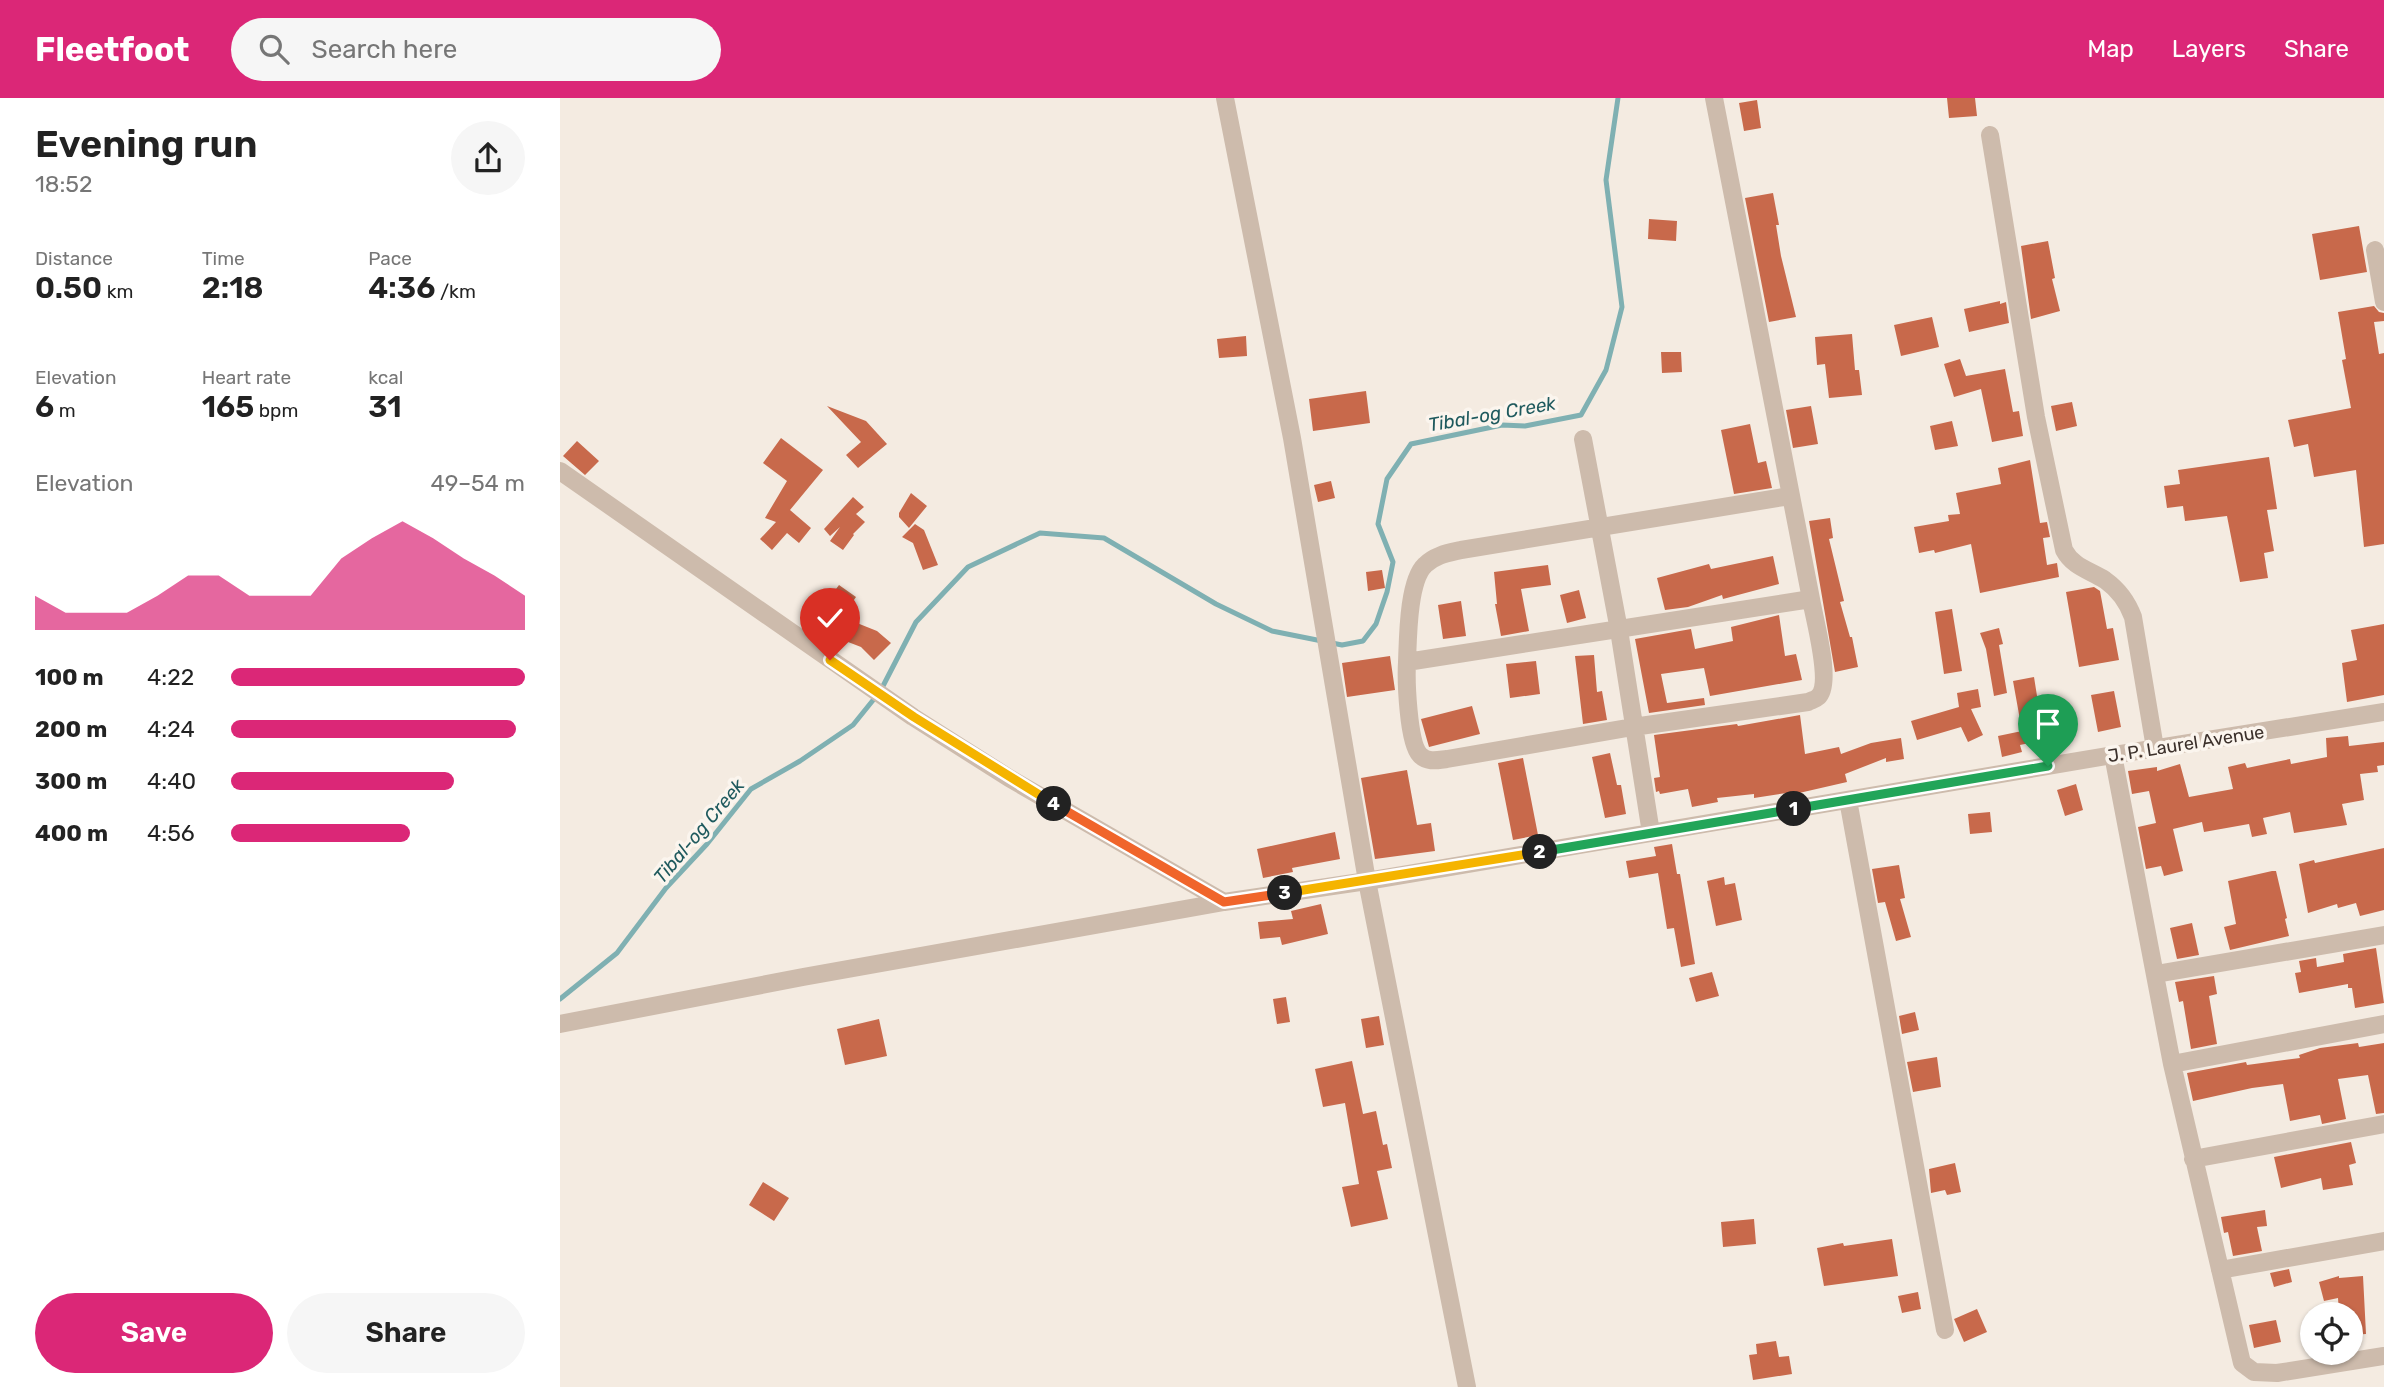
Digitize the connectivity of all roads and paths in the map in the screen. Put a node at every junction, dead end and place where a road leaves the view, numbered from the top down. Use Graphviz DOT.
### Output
graph roads {
  1 [pos="1224,98"];
  2 [pos="1714,98"];
  3 [pos="1990,135"];
  4 [pos="2375,250"];
  5 [pos="2384,302"];
  6 [pos="1584,439"];
  7 [pos="560,471"];
  8 [pos="1790,496"];
  9 [pos="1600,528"];
  10 [pos="1811,599"];
  11 [pos="1619,630"];
  12 [pos="1407,662"];
  13 [pos="2384,712"];
  14 [pos="1633,727"];
  15 [pos="2155,748"];
  16 [pos="2113,755"];
  17 [pos="1848,800"];
  18 [pos="1651,833"];
  19 [pos="1367,881"];
  20 [pos="1224,902"];
  21 [pos="2384,935"];
  22 [pos="2156,974"];
  23 [pos="560,1024"];
  24 [pos="2384,1024"];
  25 [pos="2172,1063"];
  26 [pos="2384,1124"];
  27 [pos="2193,1159"];
  28 [pos="2384,1241"];
  29 [pos="2220,1270"];
  30 [pos="1945,1330"];
  31 [pos="2384,1356"];
  32 [pos="1467,1387"];
  1 -- 19 [label="street"];
  2 -- 8 [label="street"];
  3 -- 15 [label="street"];
  4 -- 5 [label="street"];
  6 -- 9 [label="street"];
  7 -- 20 [label="street"];
  8 -- 9 [label="street"];
  8 -- 10 [label="street"];
  9 -- 11 [label="street"];
  9 -- 12 [label="street"];
  10 -- 11 [label="street"];
  10 -- 14 [label="street"];
  11 -- 12 [label="street"];
  11 -- 14 [label="street"];
  12 -- 14 [label="street"];
  13 -- 15 [label="street, J. P. Laurel Avenue"];
  14 -- 18 [label="street"];
  15 -- 16 [label="street, J. P. Laurel Avenue"];
  16 -- 17 [label="street, J. P. Laurel Avenue"];
  16 -- 22 [label="street"];
  17 -- 18 [label="street, J. P. Laurel Avenue"];
  17 -- 30 [label="street"];
  18 -- 19 [label="street, J. P. Laurel Avenue"];
  19 -- 20 [label="street, J. P. Laurel Avenue"];
  19 -- 32 [label="street"];
  20 -- 23 [label="street, J. P. Laurel Avenue"];
  21 -- 22 [label="street"];
  22 -- 25 [label="street"];
  24 -- 25 [label="street"];
  25 -- 27 [label="street"];
  26 -- 27 [label="street"];
  27 -- 29 [label="street"];
  28 -- 29 [label="street"];
  29 -- 31 [label="street"];
}
